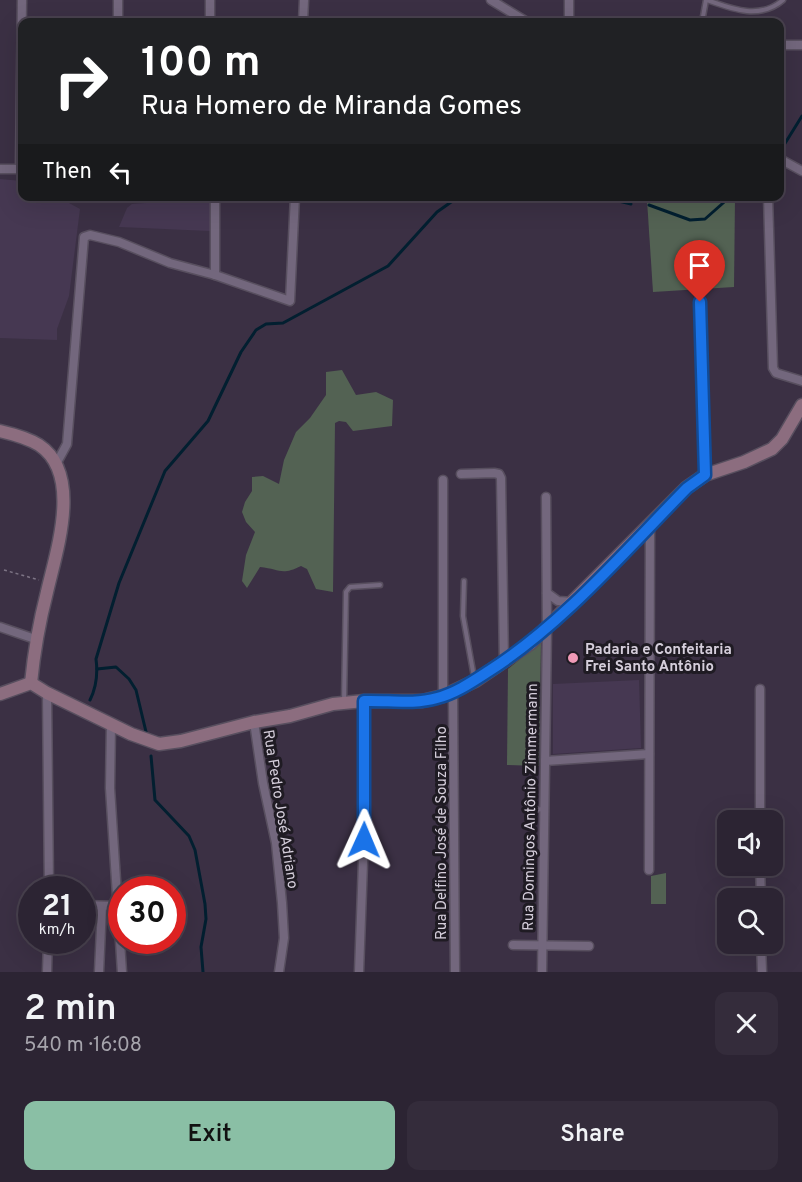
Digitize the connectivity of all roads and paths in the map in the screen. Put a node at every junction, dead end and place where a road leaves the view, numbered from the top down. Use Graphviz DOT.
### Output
graph roads {
  1 [pos="22,0"];
  2 [pos="118,0"];
  3 [pos="210,0"];
  4 [pos="304,0"];
  5 [pos="490,0"];
  6 [pos="569,0"];
  7 [pos="707,0"];
  8 [pos="783,0"];
  9 [pos="22,18"];
  10 [pos="118,18"];
  11 [pos="210,18"];
  12 [pos="303,18"];
  13 [pos="520,18"];
  14 [pos="569,18"];
  15 [pos="703,18"];
  16 [pos="784,45"];
  17 [pos="802,45"];
  18 [pos="784,161"];
  19 [pos="0,168"];
  20 [pos="18,169"];
  21 [pos="802,171"];
  22 [pos="215,201"];
  23 [pos="295,201"];
  24 [pos="768,201"];
  25 [pos="215,275"];
  26 [pos="700,302"];
  27 [pos="802,381"];
  28 [pos="802,405"];
  29 [pos="0,431"];
  30 [pos="56,466"];
  31 [pos="461,474"];
  32 [pos="705,475"];
  33 [pos="443,480"];
  34 [pos="546,498"];
  35 [pos="650,525"];
  36 [pos="4,570"];
  37 [pos="464,581"];
  38 [pos="49,583"];
  39 [pos="380,585"];
  40 [pos="547,593"];
  41 [pos="574,602"];
  42 [pos="0,627"];
  43 [pos="547,628"];
  44 [pos="35,639"];
  45 [pos="504,662"];
  46 [pos="475,681"];
  47 [pos="31,683"];
  48 [pos="760,689"];
  49 [pos="47,693"];
  50 [pos="0,694"];
  51 [pos="448,695"];
  52 [pos="364,701"];
  53 [pos="344,703"];
  54 [pos="254,722"];
  55 [pos="111,724"];
  56 [pos="649,754"];
  57 [pos="545,761"];
  58 [pos="544,809"];
  59 [pos="532,810"];
  60 [pos="760,810"];
  61 [pos="649,870"];
  62 [pos="48,876"];
  63 [pos="115,876"];
  64 [pos="96,906"];
  65 [pos="102,906"];
  66 [pos="108,906"];
  67 [pos="513,945"];
  68 [pos="589,946"];
  69 [pos="542,947"];
  70 [pos="48,954"];
  71 [pos="121,954"];
  72 [pos="761,954"];
  73 [pos="47,972"];
  74 [pos="99,972"];
  75 [pos="122,972"];
  76 [pos="279,972"];
  77 [pos="359,972"];
  78 [pos="455,972"];
  79 [pos="542,972"];
  80 [pos="762,972"];
  1 -- 9 [label="street"];
  2 -- 10 [label="street"];
  3 -- 11 [label="street"];
  4 -- 12 [label="street"];
  5 -- 13 [label="street"];
  6 -- 14 [label="street"];
  7 -- 8 [label="lane"];
  7 -- 15 [label="lane"];
  16 -- 17 [label="street"];
  18 -- 21 [label="street"];
  19 -- 20 [label="street"];
  22 -- 25 [label="street"];
  23 -- 25 [label="street"];
  24 -- 27 [label="street"];
  25 -- 30 [label="street"];
  26 -- 32 [label="street"];
  28 -- 32 [label="street"];
  29 -- 30 [label="street"];
  30 -- 38 [label="street"];
  31 -- 45 [label="street"];
  32 -- 35 [label="street"];
  33 -- 51 [label="street, Rua Delfino José de Souza Filho"];
  34 -- 40 [label="street, Rua Domingos Antônio Zimmermann"];
  35 -- 41 [label="street"];
  35 -- 56 [label="street"];
  36 -- 38 [label="path"];
  37 -- 46 [label="lane"];
  38 -- 44 [label="street"];
  39 -- 53 [label="lane"];
  40 -- 41 [label="street"];
  40 -- 43 [label="street, Rua Domingos Antônio Zimmermann"];
  41 -- 43 [label="street"];
  42 -- 44 [label="street"];
  43 -- 45 [label="street"];
  43 -- 57 [label="street, Rua Domingos Antônio Zimmermann"];
  44 -- 47 [label="street"];
  45 -- 46 [label="street"];
  46 -- 51 [label="street"];
  47 -- 49 [label="street"];
  47 -- 50 [label="street"];
  48 -- 60 [label="street"];
  49 -- 55 [label="street"];
  49 -- 62 [label="street"];
  51 -- 52 [label="street"];
  51 -- 78 [label="street, Rua Delfino José de Souza Filho"];
  52 -- 53 [label="street"];
  52 -- 77 [label="street"];
  53 -- 54 [label="street"];
  54 -- 55 [label="street"];
  54 -- 76 [label="street, Rua Pedro José Adriano"];
  55 -- 63 [label="street"];
  56 -- 57 [label="street"];
  56 -- 61 [label="street"];
  57 -- 58 [label="street, Rua Domingos Antônio Zimmermann"];
  58 -- 59 [label="lane"];
  58 -- 69 [label="street, Rua Domingos Antônio Zimmermann"];
  64 -- 65 [label="street"];
  65 -- 66 [label="street"];
  65 -- 74 [label="street"];
  67 -- 69 [label="street"];
  68 -- 69 [label="street"];
  69 -- 79 [label="street, Rua Domingos Antônio Zimmermann"];
  70 -- 73 [label="street"];
  71 -- 75 [label="street"];
  72 -- 80 [label="street"];
}
